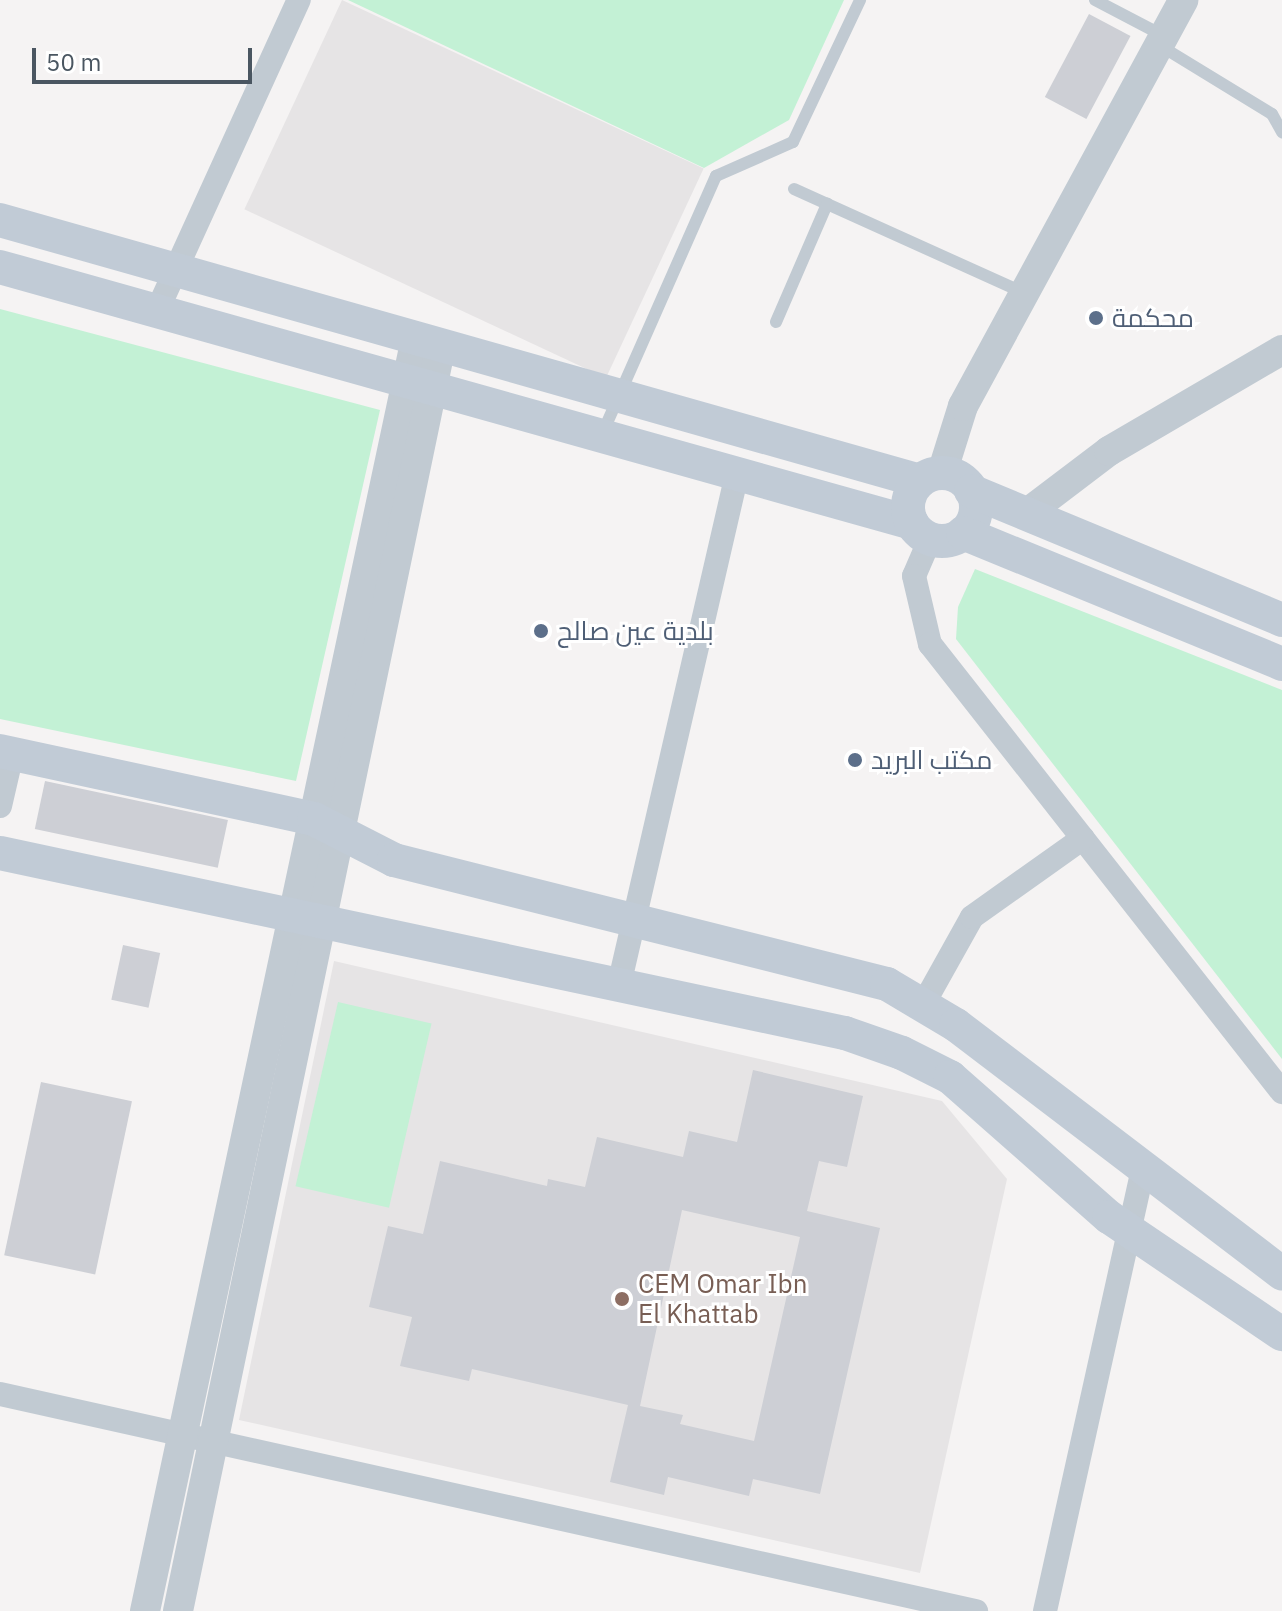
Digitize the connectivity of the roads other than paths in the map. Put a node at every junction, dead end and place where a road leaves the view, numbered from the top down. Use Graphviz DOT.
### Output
graph roads {
  1 [pos="299,0"];
  2 [pos="860,0"];
  3 [pos="1095,0"];
  4 [pos="1183,0"];
  5 [pos="1161,41"];
  6 [pos="1282,132"];
  7 [pos="794,189"];
  8 [pos="827,204"];
  9 [pos="0,220"];
  10 [pos="0,267"];
  11 [pos="176,270"];
  12 [pos="1024,293"];
  13 [pos="157,311"];
  14 [pos="776,322"];
  15 [pos="428,341"];
  16 [pos="1282,350"];
  17 [pos="419,385"];
  18 [pos="619,395"];
  19 [pos="601,436"];
  20 [pos="737,474"];
  21 [pos="931,477"];
  22 [pos="971,491"];
  23 [pos="1026,514"];
  24 [pos="921,531"];
  25 [pos="963,533"];
  26 [pos="1282,620"];
  27 [pos="1282,664"];
  28 [pos="6,753"];
  29 [pos="0,806"];
  30 [pos="327,826"];
  31 [pos="1083,838"];
  32 [pos="0,853"];
  33 [pos="307,919"];
  34 [pos="634,920"];
  35 [pos="619,985"];
  36 [pos="924,1003"];
  37 [pos="956,1025"];
  38 [pos="932,1068"];
  39 [pos="1282,1092"];
  40 [pos="1143,1170"];
  41 [pos="1129,1232"];
  42 [pos="1282,1273"];
  43 [pos="1282,1334"];
  44 [pos="0,1394"];
  45 [pos="183,1434"];
  46 [pos="213,1441"];
  47 [pos="145,1611"];
  48 [pos="178,1611"];
  49 [pos="976,1611"];
  50 [pos="1045,1611"];
  1 -- 11 [label="street"];
  2 -- 18 [label="lane"];
  3 -- 5 [label="lane"];
  4 -- 5 [label="street"];
  5 -- 6 [label="lane"];
  5 -- 12 [label="street"];
  7 -- 8 [label="lane"];
  8 -- 12 [label="lane"];
  8 -- 14 [label="lane"];
  9 -- 11 [label="main road"];
  10 -- 13 [label="main road"];
  11 -- 13 [label="street"];
  11 -- 15 [label="main road"];
  12 -- 21 [label="street"];
  13 -- 17 [label="main road"];
  15 -- 17 [label="street"];
  15 -- 18 [label="main road"];
  16 -- 23 [label="street"];
  17 -- 19 [label="main road"];
  17 -- 30 [label="street"];
  18 -- 19 [label="lane"];
  18 -- 21 [label="main road"];
  19 -- 20 [label="main road"];
  20 -- 24 [label="main road"];
  20 -- 34 [label="street"];
  21 -- 22 [label="main road"];
  21 -- 24 [label="main road"];
  22 -- 23 [label="main road"];
  22 -- 25 [label="main road"];
  23 -- 26 [label="main road"];
  24 -- 25 [label="main road"];
  24 -- 31 [label="street"];
  25 -- 27 [label="main road"];
  28 -- 29 [label="street"];
  28 -- 30 [label="main road"];
  30 -- 33 [label="street"];
  30 -- 34 [label="main road"];
  31 -- 36 [label="street"];
  31 -- 39 [label="street"];
  32 -- 33 [label="main road"];
  33 -- 35 [label="main road"];
  33 -- 45 [label="street"];
  33 -- 46 [label="street"];
  34 -- 35 [label="street"];
  34 -- 36 [label="main road"];
  35 -- 38 [label="main road"];
  36 -- 37 [label="main road"];
  37 -- 38 [label="main road"];
  37 -- 40 [label="main road"];
  38 -- 41 [label="main road"];
  40 -- 41 [label="street"];
  40 -- 42 [label="main road"];
  41 -- 43 [label="main road"];
  41 -- 50 [label="street"];
  44 -- 45 [label="street"];
  45 -- 46 [label="street"];
  45 -- 47 [label="street"];
  46 -- 48 [label="street"];
  46 -- 49 [label="street"];
}
